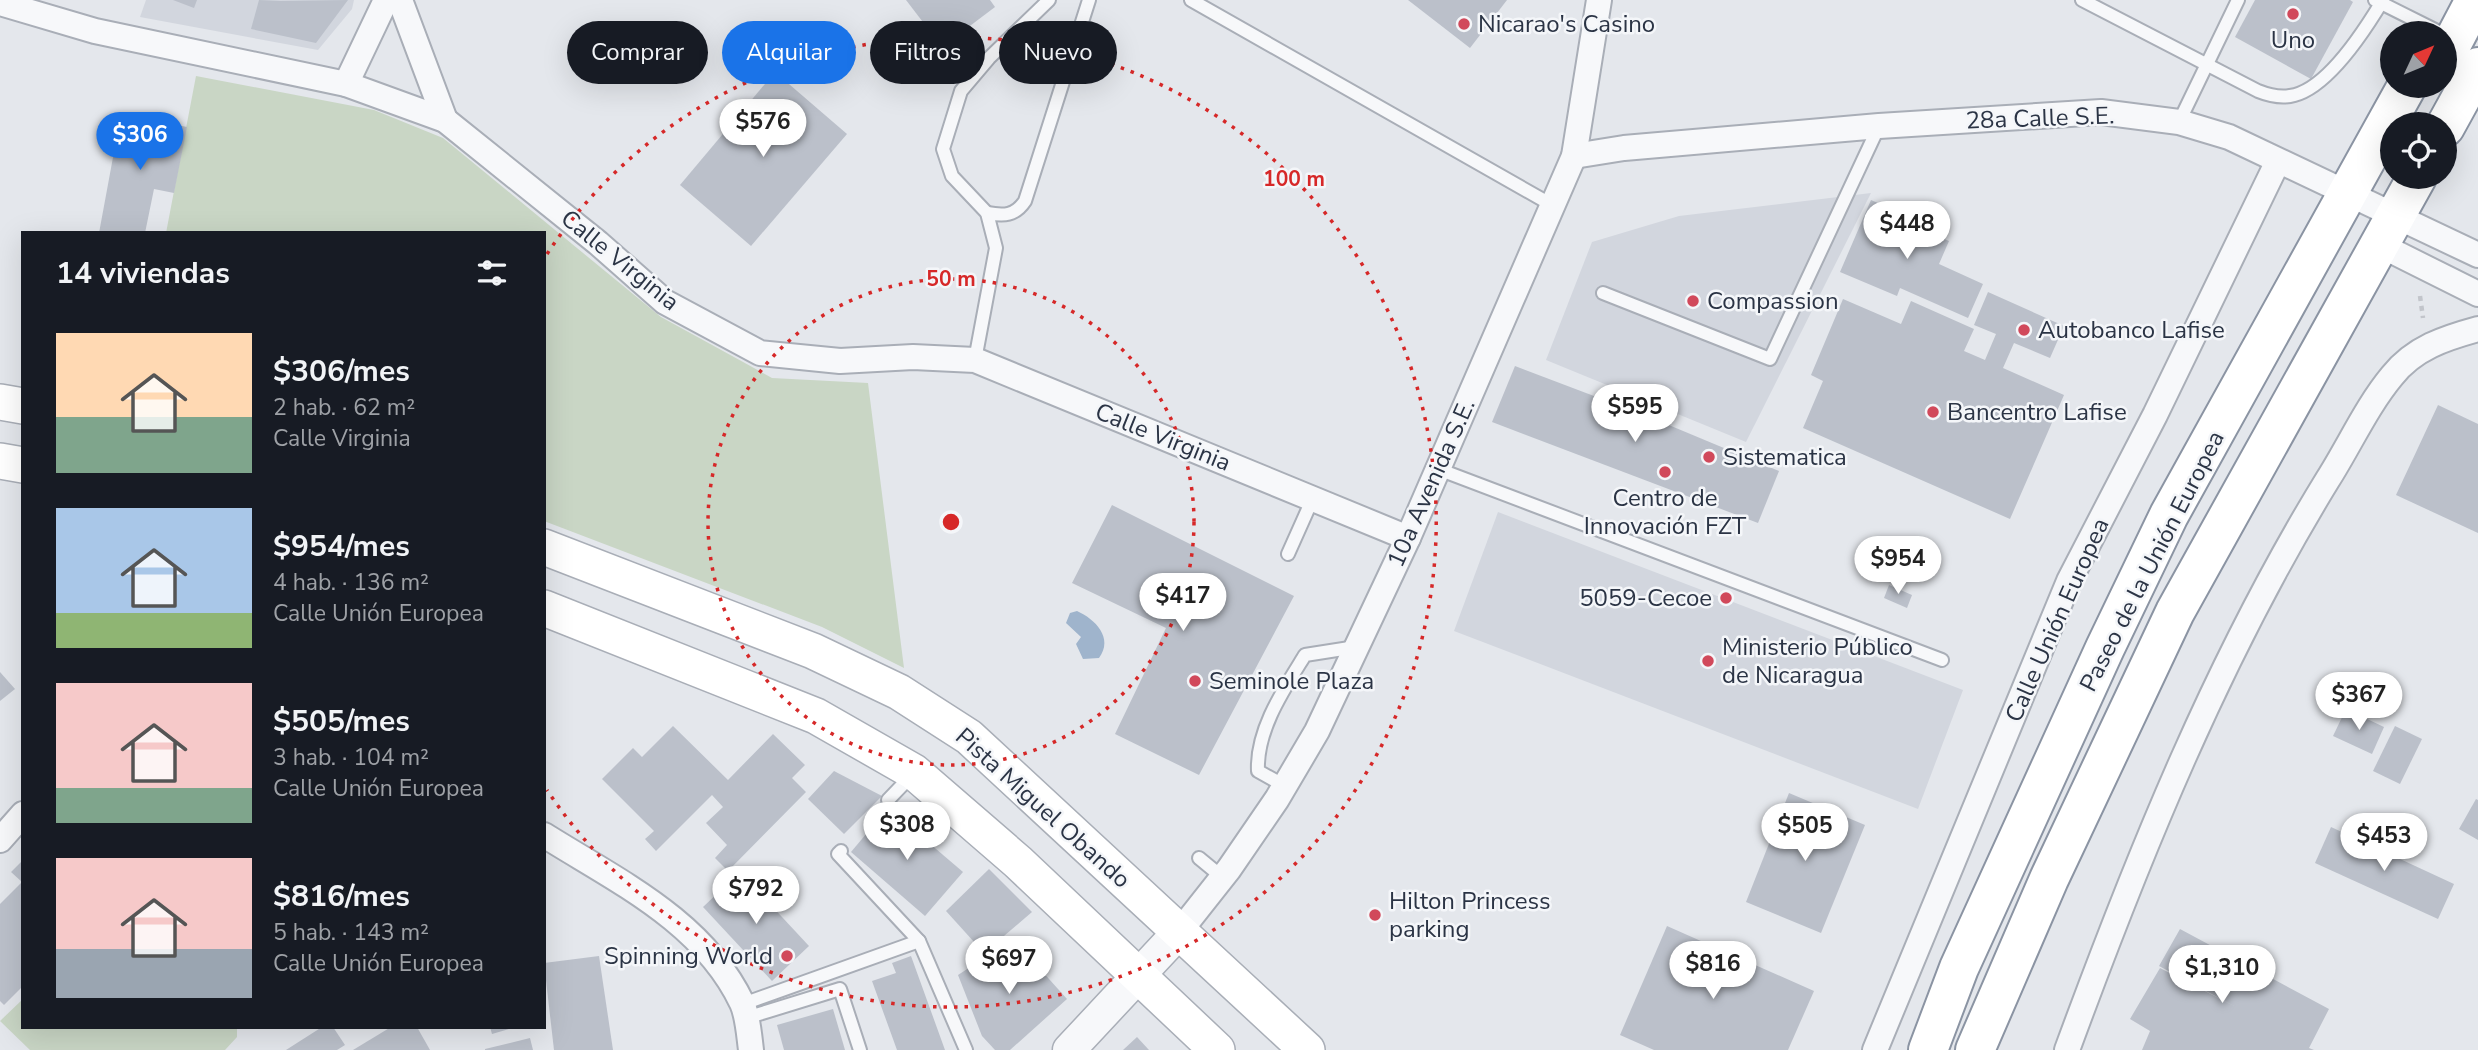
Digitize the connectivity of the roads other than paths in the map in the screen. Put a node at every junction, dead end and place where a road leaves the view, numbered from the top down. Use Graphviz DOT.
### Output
graph roads {
  1 [pos="386,0"];
  2 [pos="400,0"];
  3 [pos="1049,0"];
  4 [pos="1089,0"];
  5 [pos="1191,0"];
  6 [pos="1599,0"];
  7 [pos="2082,0"];
  8 [pos="2238,0"];
  9 [pos="2475,0"];
  10 [pos="2380,1"];
  11 [pos="0,4"];
  12 [pos="2423,21"];
  13 [pos="2452,21"];
  14 [pos="2204,65"];
  15 [pos="2478,67"];
  16 [pos="346,84"];
  17 [pos="2404,98"];
  18 [pos="2453,112"];
  19 [pos="445,120"];
  20 [pos="2179,122"];
  21 [pos="1879,126"];
  22 [pos="1574,156"];
  23 [pos="2277,161"];
  24 [pos="2382,189"];
  25 [pos="2403,189"];
  26 [pos="1552,205"];
  27 [pos="987,213"];
  28 [pos="2374,215"];
  29 [pos="2478,255"];
  30 [pos="1603,293"];
  31 [pos="2478,294"];
  32 [pos="2478,328"];
  33 [pos="975,360"];
  34 [pos="0,402"];
  35 [pos="21,406"];
  36 [pos="0,461"];
  37 [pos="21,466"];
  38 [pos="1438,469"];
  39 [pos="1313,498"];
  40 [pos="1408,538"];
  41 [pos="546,548"];
  42 [pos="1288,554"];
  43 [pos="2203,563"];
  44 [pos="546,609"];
  45 [pos="1357,647"];
  46 [pos="1942,660"];
  47 [pos="914,772"];
  48 [pos="1285,786"];
  49 [pos="888,800"];
  50 [pos="21,816"];
  51 [pos="546,836"];
  52 [pos="0,840"];
  53 [pos="841,851"];
  54 [pos="1199,858"];
  55 [pos="1222,877"];
  56 [pos="1180,931"];
  57 [pos="919,941"];
  58 [pos="1140,977"];
  59 [pos="744,1011"];
  60 [pos="751,1050"];
  61 [pos="860,1050"];
  62 [pos="967,1050"];
  63 [pos="1069,1050"];
  64 [pos="1217,1050"];
  65 [pos="1307,1050"];
  66 [pos="1875,1050"];
  67 [pos="1928,1050"];
  68 [pos="1975,1050"];
  69 [pos="2067,1050"];
  1 -- 16 [label="street"];
  2 -- 19 [label="street"];
  3 -- 27 [label="lane"];
  4 -- 27 [label="lane"];
  5 -- 26 [label="lane"];
  6 -- 22 [label="street, 10a Avenida S.E."];
  7 -- 14 [label="lane"];
  8 -- 14 [label="lane"];
  9 -- 13 [label="highway"];
  10 -- 12 [label="lane"];
  10 -- 14 [label="lane"];
  11 -- 16 [label="street, Calle Virginia"];
  14 -- 20 [label="lane"];
  15 -- 18 [label="highway"];
  16 -- 19 [label="street, Calle Virginia"];
  17 -- 28 [label="highway, Paseo de la Unión Europea"];
  19 -- 33 [label="street, Calle Virginia"];
  20 -- 21 [label="street, 28a Calle S.E."];
  20 -- 23 [label="street, 28a Calle S.E."];
  21 -- 22 [label="street, 28a Calle S.E."];
  21 -- 30 [label="lane"];
  22 -- 26 [label="street, 10a Avenida S.E."];
  23 -- 28 [label="street, 28a Calle S.E."];
  23 -- 66 [label="street, Calle Unión Europea"];
  24 -- 28 [label="highway"];
  25 -- 28 [label="highway, Paseo de la Unión Europea"];
  26 -- 38 [label="street, 10a Avenida S.E."];
  27 -- 33 [label="lane"];
  28 -- 29 [label="street, 28a Calle S.E."];
  28 -- 31 [label="street, 28a Calle S.E."];
  28 -- 43 [label="highway, Paseo de la Unión Europea"];
  28 -- 43 [label="highway"];
  28 -- 67 [label="highway, Paseo de la Unión Europea"];
  32 -- 69 [label="street"];
  33 -- 39 [label="street, Calle Virginia"];
  34 -- 35 [label="main road"];
  36 -- 37 [label="main road"];
  38 -- 40 [label="street, 10a Avenida S.E."];
  38 -- 46 [label="lane"];
  39 -- 40 [label="street, Calle Virginia"];
  39 -- 42 [label="lane"];
  40 -- 45 [label="street, 10a Avenida S.E."];
  41 -- 56 [label="main road, Pista Miguel Obando"];
  43 -- 68 [label="highway, Paseo de la Unión Europea"];
  44 -- 47 [label="main road"];
  45 -- 48 [label="street, 10a Avenida S.E."];
  45 -- 48 [label="lane"];
  47 -- 49 [label="lane"];
  47 -- 58 [label="main road"];
  48 -- 55 [label="street, 10a Avenida S.E."];
  50 -- 52 [label="street"];
  51 -- 59 [label="street"];
  53 -- 57 [label="lane"];
  54 -- 55 [label="lane"];
  55 -- 56 [label="street, 10a Avenida S.E."];
  56 -- 58 [label="street"];
  56 -- 65 [label="main road, Pista Miguel Obando"];
  57 -- 59 [label="lane"];
  57 -- 62 [label="lane"];
  58 -- 63 [label="street"];
  58 -- 64 [label="main road"];
  59 -- 60 [label="street"];
  59 -- 61 [label="lane"];
}
